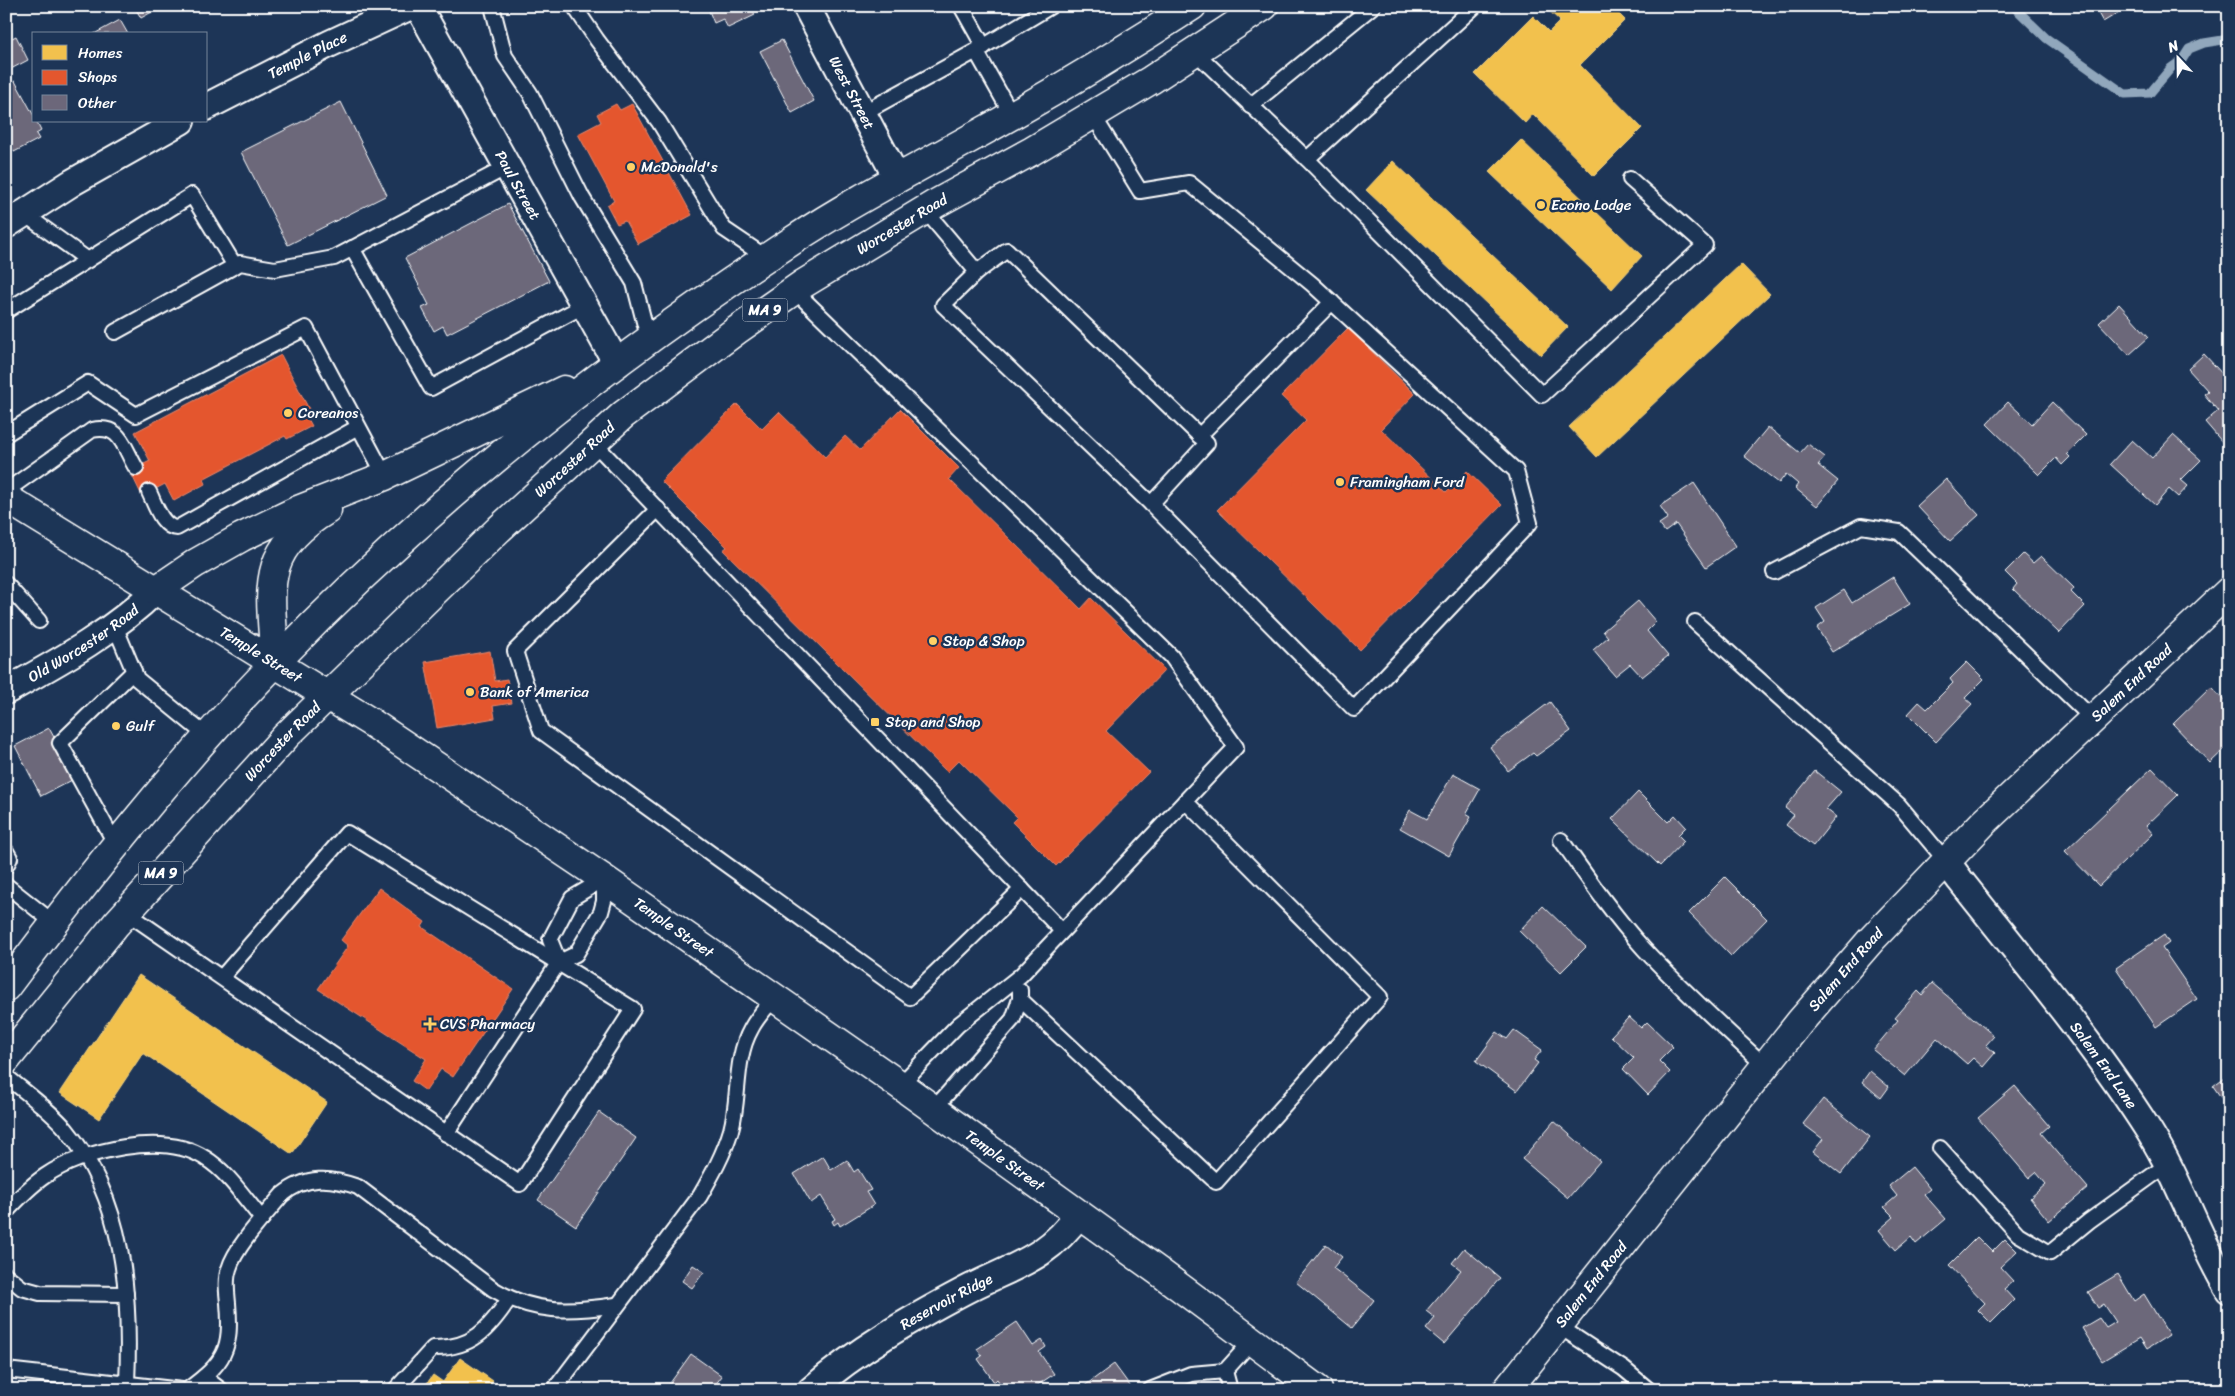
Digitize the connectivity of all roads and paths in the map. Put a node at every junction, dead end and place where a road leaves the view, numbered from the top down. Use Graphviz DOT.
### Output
graph roads {
  1 [pos="411,6"];
  2 [pos="418,6"];
  3 [pos="492,6"];
  4 [pos="574,6"];
  5 [pos="806,6"];
  6 [pos="961,6"];
  7 [pos="1051,6"];
  8 [pos="1192,6"];
  9 [pos="1264,6"];
  10 [pos="1373,6"];
  11 [pos="1475,6"];
  12 [pos="980,49"];
  13 [pos="1196,52"];
  14 [pos="1250,106"];
  15 [pos="208,107"];
  16 [pos="862,114"];
  17 [pos="1012,115"];
  18 [pos="1093,115"];
  19 [pos="179,122"];
  20 [pos="1307,159"];
  21 [pos="506,167"];
  22 [pos="897,178"];
  23 [pos="1630,179"];
  24 [pos="926,210"];
  25 [pos="15,219"];
  26 [pos="352,248"];
  27 [pos="767,258"];
  28 [pos="88,260"];
  29 [pos="235,266"];
  30 [pos="977,272"];
  31 [pos="794,290"];
  32 [pos="1332,302"];
  33 [pos="583,306"];
  34 [pos="6,311"];
  35 [pos="116,332"];
  36 [pos="649,341"];
  37 [pos="617,364"];
  38 [pos="358,427"];
  39 [pos="6,434"];
  40 [pos="1199,436"];
  41 [pos="593,442"];
  42 [pos="136,468"];
  43 [pos="385,476"];
  44 [pos="6,491"];
  45 [pos="149,492"];
  46 [pos="6,498"];
  47 [pos="1151,504"];
  48 [pos="658,509"];
  49 [pos="1774,572"];
  50 [pos="6,584"];
  51 [pos="156,590"];
  52 [pos="2227,596"];
  53 [pos="39,621"];
  54 [pos="1695,622"];
  55 [pos="114,626"];
  56 [pos="275,663"];
  57 [pos="134,671"];
  58 [pos="6,691"];
  59 [pos="327,695"];
  60 [pos="2093,719"];
  61 [pos="208,737"];
  62 [pos="1185,801"];
  63 [pos="1561,840"];
  64 [pos="116,845"];
  65 [pos="6,852"];
  66 [pos="1946,861"];
  67 [pos="6,866"];
  68 [pos="604,879"];
  69 [pos="6,885"];
  70 [pos="1022,889"];
  71 [pos="126,912"];
  72 [pos="54,923"];
  73 [pos="1062,931"];
  74 [pos="559,962"];
  75 [pos="1021,975"];
  76 [pos="222,977"];
  77 [pos="6,987"];
  78 [pos="774,998"];
  79 [pos="1020,999"];
  80 [pos="6,1060"];
  81 [pos="1765,1066"];
  82 [pos="6,1076"];
  83 [pos="900,1085"];
  84 [pos="933,1110"];
  85 [pos="446,1134"];
  86 [pos="1940,1148"];
  87 [pos="86,1157"];
  88 [pos="2168,1164"];
  89 [pos="6,1212"];
  90 [pos="1079,1214"];
  91 [pos="262,1219"];
  92 [pos="6,1275"];
  93 [pos="2229,1290"];
  94 [pos="126,1294"];
  95 [pos="509,1299"];
  96 [pos="616,1305"];
  97 [pos="1557,1325"];
  98 [pos="1252,1341"];
  99 [pos="6,1370"];
  100 [pos="1225,1371"];
  101 [pos="204,1377"];
  102 [pos="127,1383"];
  103 [pos="182,1390"];
  104 [pos="187,1390"];
  105 [pos="221,1390"];
  106 [pos="395,1390"];
  107 [pos="554,1390"];
  108 [pos="811,1390"];
  109 [pos="1150,1390"];
  110 [pos="1230,1390"];
  111 [pos="1318,1390"];
  112 [pos="1507,1390"];
  113 [pos="1649,1390"];
  1 -- 15 [label="street, Temple Place"];
  2 -- 21 [label="street, Paul Street"];
  3 -- 36 [label="lane"];
  4 -- 27 [label="lane"];
  5 -- 16 [label="street, West Street"];
  6 -- 12 [label="lane"];
  7 -- 12 [label="lane"];
  8 -- 17 [label="main road, MA 9"];
  9 -- 13 [label="main road, Worcester Road / MA 9"];
  10 -- 14 [label="lane"];
  11 -- 20 [label="lane"];
  12 -- 16 [label="lane"];
  12 -- 17 [label="lane"];
  13 -- 14 [label="lane"];
  13 -- 18 [label="main road, Worcester Road / MA 9"];
  14 -- 20 [label="lane"];
  16 -- 22 [label="street, West Street"];
  17 -- 22 [label="main road, MA 9"];
  18 -- 24 [label="main road, Worcester Road / MA 9"];
  18 -- 32 [label="lane"];
  19 -- 25 [label="street"];
  20 -- 23 [label="lane"];
  21 -- 26 [label="lane"];
  21 -- 33 [label="street, Paul Street"];
  22 -- 27 [label="main road, MA 9"];
  24 -- 30 [label="lane"];
  24 -- 31 [label="main road, Worcester Road / MA 9"];
  25 -- 28 [label="lane"];
  26 -- 29 [label="lane"];
  26 -- 33 [label="lane"];
  27 -- 36 [label="main road, MA 9"];
  28 -- 29 [label="lane"];
  28 -- 34 [label="lane"];
  29 -- 35 [label="lane"];
  30 -- 40 [label="lane"];
  30 -- 47 [label="lane"];
  31 -- 41 [label="main road, Worcester Road / MA 9"];
  31 -- 62 [label="lane"];
  32 -- 40 [label="lane"];
  32 -- 47 [label="lane"];
  33 -- 37 [label="street, Paul Street"];
  36 -- 37 [label="main road, MA 9"];
  37 -- 43 [label="main road"];
  37 -- 56 [label="main road, MA 9"];
  38 -- 39 [label="lane"];
  38 -- 43 [label="lane"];
  38 -- 45 [label="lane"];
  40 -- 47 [label="lane"];
  41 -- 48 [label="lane"];
  41 -- 59 [label="main road, Worcester Road / MA 9"];
  42 -- 44 [label="lane"];
  43 -- 51 [label="main road"];
  43 -- 56 [label="main road"];
  46 -- 51 [label="main road, Temple Street"];
  48 -- 70 [label="lane"];
  48 -- 70 [label="lane"];
  49 -- 60 [label="lane"];
  50 -- 53 [label="lane"];
  51 -- 55 [label="street, Old Worcester Road"];
  51 -- 56 [label="main road, Temple Street"];
  52 -- 60 [label="main road, Salem End Road"];
  54 -- 66 [label="lane"];
  55 -- 57 [label="lane"];
  55 -- 58 [label="street, Old Worcester Road"];
  56 -- 59 [label="main road, Temple Street"];
  56 -- 61 [label="main road, MA 9"];
  57 -- 61 [label="lane"];
  57 -- 64 [label="lane"];
  59 -- 68 [label="main road, Temple Street"];
  59 -- 71 [label="main road, Worcester Road / MA 9"];
  60 -- 66 [label="main road, Salem End Road"];
  61 -- 64 [label="main road, MA 9"];
  62 -- 73 [label="lane"];
  62 -- 79 [label="lane"];
  63 -- 81 [label="lane"];
  64 -- 72 [label="main road, MA 9"];
  65 -- 67 [label="lane"];
  66 -- 81 [label="main road, Salem End Road"];
  66 -- 88 [label="street, Salem End Lane"];
  68 -- 74 [label="lane"];
  68 -- 74 [label="lane"];
  68 -- 78 [label="main road, Temple Street"];
  69 -- 72 [label="lane"];
  70 -- 73 [label="lane"];
  71 -- 76 [label="lane"];
  71 -- 80 [label="main road, Worcester Road / MA 9"];
  72 -- 77 [label="main road, MA 9"];
  73 -- 75 [label="lane"];
  74 -- 76 [label="lane"];
  74 -- 85 [label="lane"];
  74 -- 85 [label="lane"];
  75 -- 79 [label="lane"];
  75 -- 83 [label="lane"];
  76 -- 85 [label="lane"];
  78 -- 83 [label="main road, Temple Street"];
  78 -- 96 [label="lane"];
  79 -- 84 [label="lane"];
  81 -- 97 [label="main road, Salem End Road"];
  82 -- 87 [label="lane"];
  83 -- 84 [label="main road, Temple Street"];
  84 -- 90 [label="main road, Temple Street"];
  86 -- 88 [label="lane"];
  87 -- 89 [label="lane"];
  87 -- 91 [label="lane"];
  87 -- 94 [label="lane"];
  88 -- 93 [label="street, Salem End Lane"];
  90 -- 98 [label="main road, Temple Street"];
  90 -- 108 [label="street, Reservoir Ridge"];
  91 -- 95 [label="lane"];
  91 -- 101 [label="lane"];
  92 -- 94 [label="lane"];
  94 -- 102 [label="lane"];
  95 -- 96 [label="lane"];
  95 -- 106 [label="lane"];
  96 -- 107 [label="lane"];
  97 -- 112 [label="main road, Salem End Road"];
  97 -- 113 [label="lane"];
  98 -- 100 [label="lane"];
  98 -- 111 [label="main road, Temple Street"];
  99 -- 102 [label="lane"];
  100 -- 109 [label="lane"];
  100 -- 110 [label="lane"];
  101 -- 104 [label="lane"];
  101 -- 105 [label="lane"];
  102 -- 103 [label="lane"];
}
